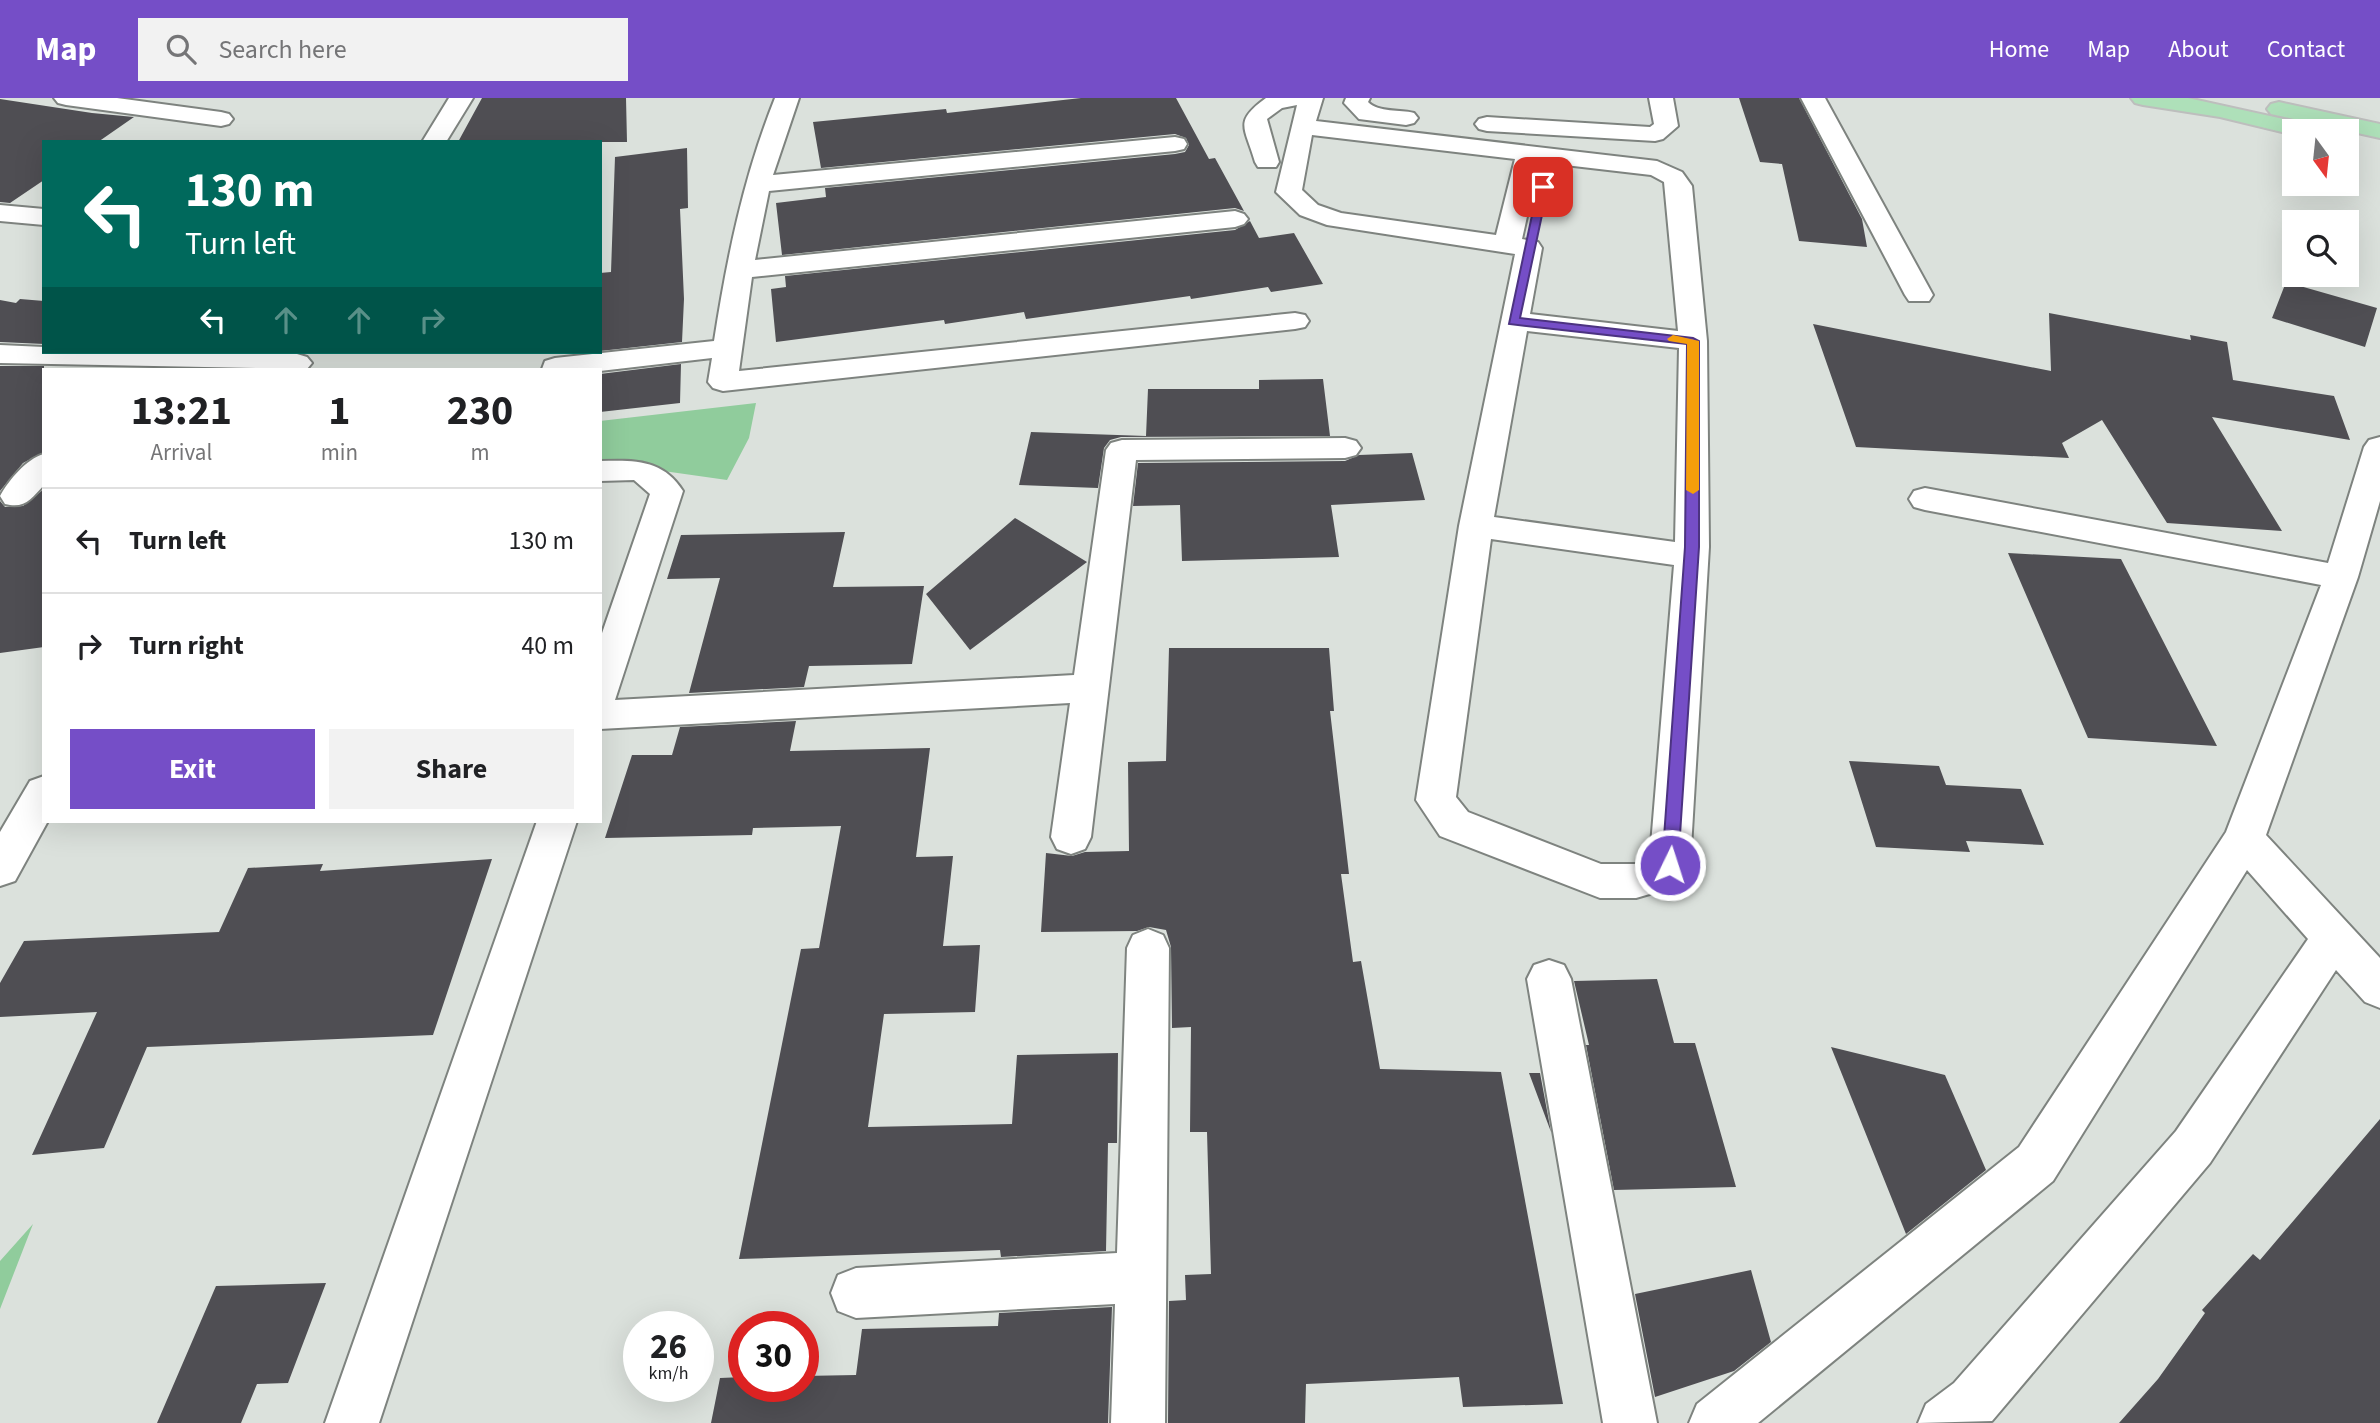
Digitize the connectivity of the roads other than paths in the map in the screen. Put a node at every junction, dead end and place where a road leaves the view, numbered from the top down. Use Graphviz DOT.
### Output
graph roads {
  1 [pos="66,98"];
  2 [pos="461,98"];
  3 [pos="787,98"];
  4 [pos="1358,98"];
  5 [pos="1661,98"];
  6 [pos="1813,98"];
  7 [pos="2143,98"];
  8 [pos="2226,98"];
  9 [pos="2320,98"];
  10 [pos="1304,108"];
  11 [pos="2380,111"];
  12 [pos="221,119"];
  13 [pos="2282,125"];
  14 [pos="2380,131"];
  15 [pos="435,140"];
  16 [pos="1175,144"];
  17 [pos="2359,144"];
  18 [pos="2380,149"];
  19 [pos="1529,153"];
  20 [pos="1267,162"];
  21 [pos="759,184"];
  22 [pos="1543,187"];
  23 [pos="0,213"];
  24 [pos="42,217"];
  25 [pos="1235,219"];
  26 [pos="1518,246"];
  27 [pos="737,270"];
  28 [pos="1919,295"];
  29 [pos="1295,321"];
  30 [pos="1514,321"];
  31 [pos="1693,341"];
  32 [pos="728,348"];
  33 [pos="0,354"];
  34 [pos="298,361"];
  35 [pos="127,364"];
  36 [pos="555,367"];
  37 [pos="2380,447"];
  38 [pos="1345,448"];
  39 [pos="42,466"];
  40 [pos="602,471"];
  41 [pos="16,496"];
  42 [pos="1925,499"];
  43 [pos="1476,526"];
  44 [pos="1674,553"];
  45 [pos="2341,578"];
  46 [pos="602,688"];
  47 [pos="1090,688"];
  48 [pos="602,715"];
  49 [pos="42,796"];
  50 [pos="556,823"];
  51 [pos="1071,837"];
  52 [pos="2244,839"];
  53 [pos="0,869"];
  54 [pos="2332,939"];
  55 [pos="1148,948"];
  56 [pos="1549,979"];
  57 [pos="2380,988"];
  58 [pos="1141,1277"];
  59 [pos="856,1293"];
  60 [pos="352,1423"];
  61 [pos="1138,1423"];
  62 [pos="1630,1423"];
  63 [pos="1716,1423"];
  64 [pos="1945,1423"];
  1 -- 12 [label="street"];
  2 -- 15 [label="street"];
  3 -- 21 [label="street"];
  4 -- 5 [label="street"];
  6 -- 28 [label="street"];
  7 -- 13 [label="main road"];
  8 -- 14 [label="main road"];
  9 -- 11 [label="main road"];
  10 -- 19 [label="street"];
  10 -- 20 [label="street"];
  10 -- 26 [label="street"];
  16 -- 21 [label="street"];
  17 -- 18 [label="main road"];
  19 -- 26 [label="street"];
  19 -- 31 [label="street"];
  21 -- 27 [label="street"];
  22 -- 26 [label="street"];
  23 -- 24 [label="street"];
  25 -- 27 [label="street"];
  26 -- 30 [label="street"];
  27 -- 32 [label="street"];
  29 -- 32 [label="street"];
  30 -- 31 [label="street"];
  30 -- 43 [label="street"];
  31 -- 43 [label="street"];
  32 -- 36 [label="street"];
  33 -- 35 [label="street"];
  34 -- 35 [label="street"];
  37 -- 45 [label="street"];
  38 -- 47 [label="street"];
  39 -- 41 [label="street"];
  40 -- 46 [label="street"];
  42 -- 45 [label="street"];
  43 -- 44 [label="street"];
  45 -- 52 [label="street"];
  47 -- 48 [label="street"];
  47 -- 51 [label="street"];
  49 -- 53 [label="street"];
  50 -- 60 [label="street"];
  52 -- 54 [label="street"];
  52 -- 63 [label="street"];
  54 -- 57 [label="street"];
  54 -- 64 [label="street"];
  55 -- 58 [label="street"];
  56 -- 62 [label="street"];
  58 -- 59 [label="street"];
  58 -- 61 [label="street"];
}
